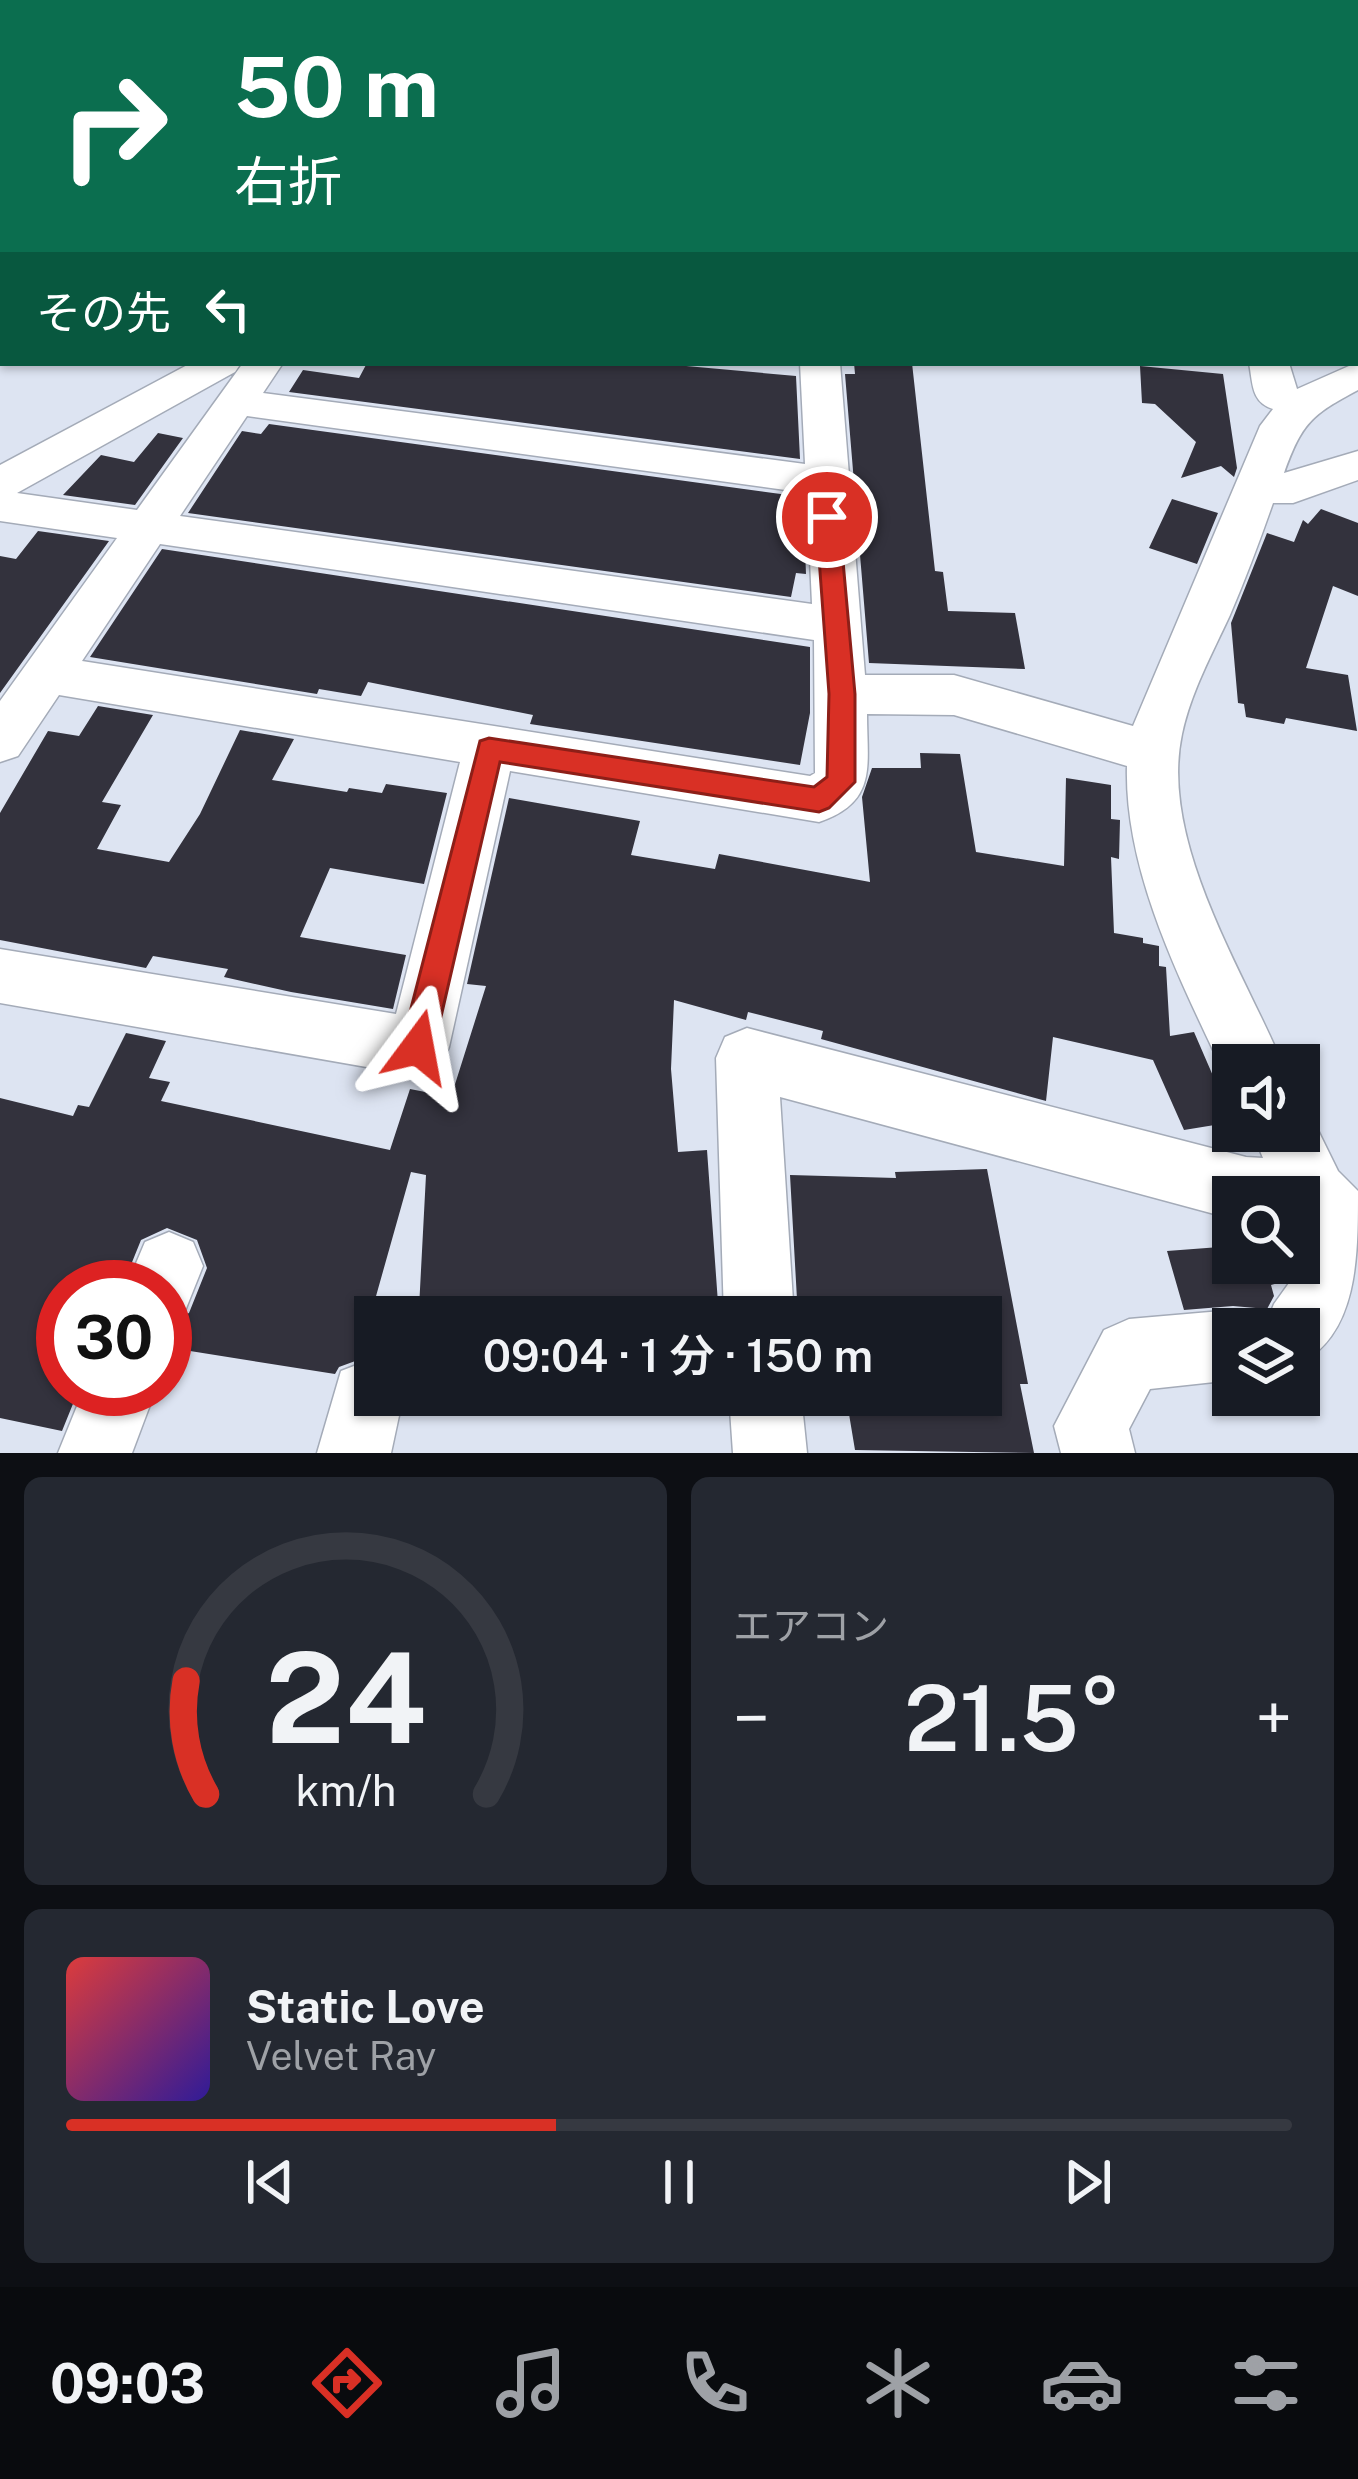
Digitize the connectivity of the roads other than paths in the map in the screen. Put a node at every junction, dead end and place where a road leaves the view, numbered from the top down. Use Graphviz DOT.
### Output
graph roads {
  1 [pos="258,366"];
  2 [pos="820,366"];
  3 [pos="1270,366"];
  4 [pos="1358,374"];
  5 [pos="229,382"];
  6 [pos="1300,404"];
  7 [pos="1358,465"];
  8 [pos="824,482"];
  9 [pos="0,484"];
  10 [pos="1256,488"];
  11 [pos="0,506"];
  12 [pos="153,525"];
  13 [pos="836,625"];
  14 [pos="44,674"];
  15 [pos="842,694"];
  16 [pos="0,741"];
  17 [pos="489,749"];
  18 [pos="1153,753"];
  19 [pos="0,976"];
  20 [pos="1243,1044"];
  21 [pos="1297,1152"];
  22 [pos="1344,1225"];
  23 [pos="758,1296"];
  24 [pos="1308,1308"];
  25 [pos="1212,1347"];
  26 [pos="109,1416"];
  27 [pos="767,1416"];
  28 [pos="95,1453"];
  29 [pos="770,1453"];
  30 [pos="1098,1453"];
  1 -- 5 [label="street"];
  2 -- 8 [label="street"];
  3 -- 6 [label="street"];
  4 -- 6 [label="street"];
  5 -- 8 [label="street"];
  5 -- 9 [label="street"];
  5 -- 12 [label="street"];
  6 -- 10 [label="street"];
  7 -- 10 [label="street"];
  8 -- 13 [label="street"];
  10 -- 18 [label="street"];
  11 -- 12 [label="street"];
  12 -- 13 [label="street"];
  12 -- 14 [label="street"];
  13 -- 15 [label="street"];
  14 -- 16 [label="street"];
  14 -- 17 [label="street"];
  15 -- 17 [label="street"];
  15 -- 18 [label="street"];
  17 -- 19 [label="street"];
  18 -- 20 [label="street"];
  21 -- 22 [label="street"];
  22 -- 23 [label="street"];
  22 -- 24 [label="street"];
  25 -- 30 [label="street"];
  26 -- 28 [label="street"];
  27 -- 29 [label="street"];
}
